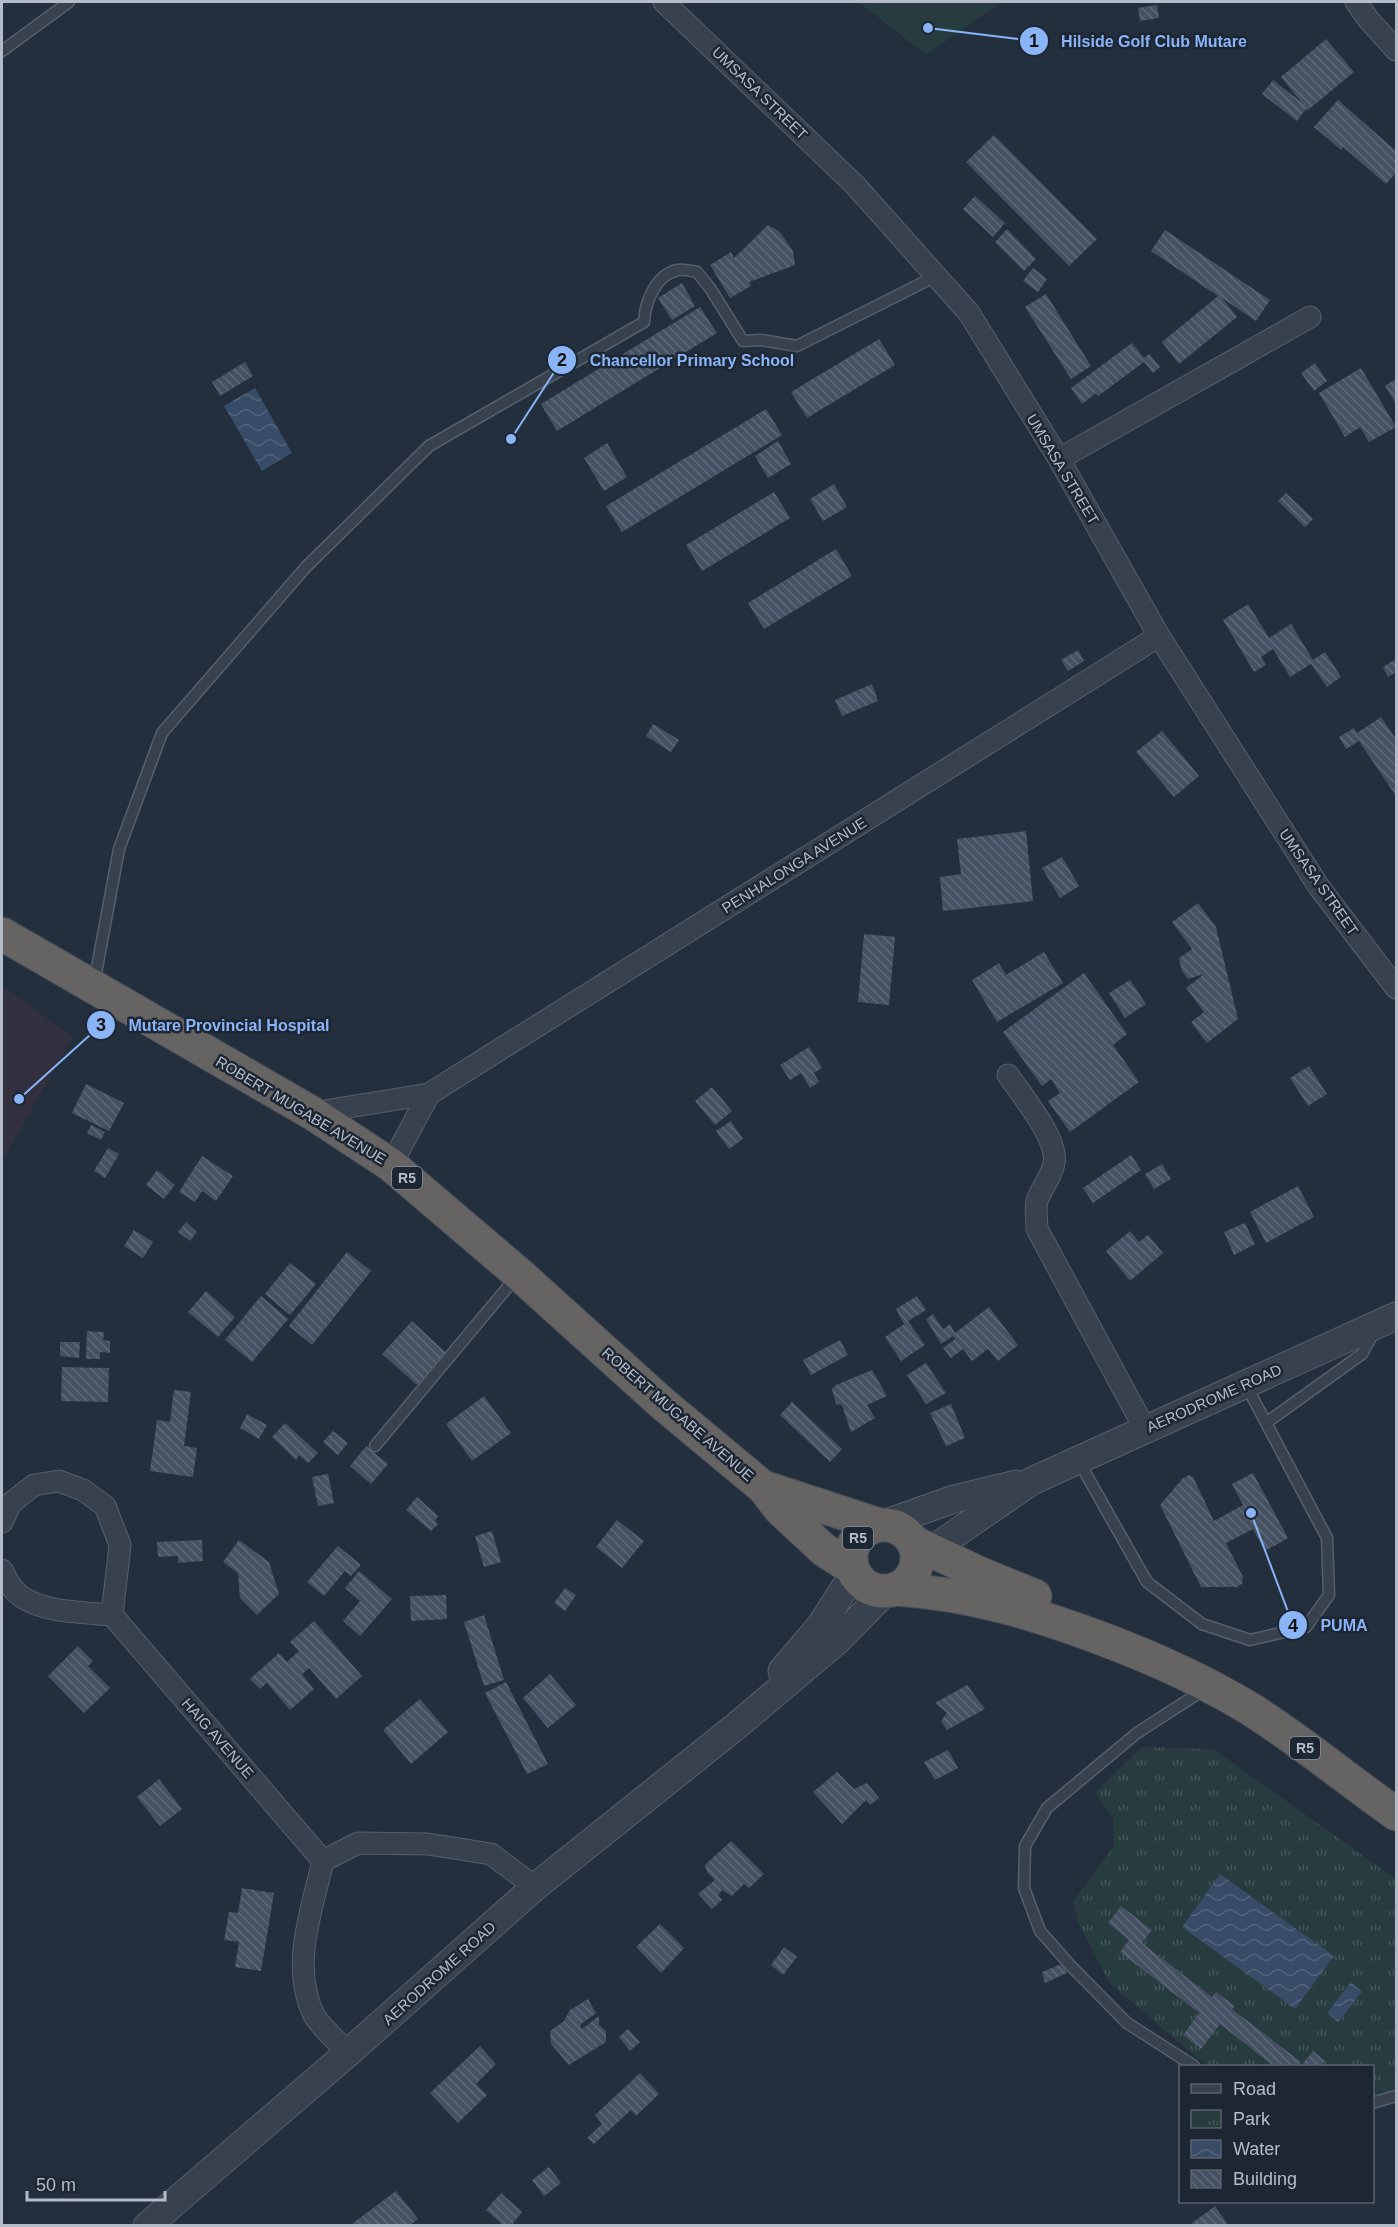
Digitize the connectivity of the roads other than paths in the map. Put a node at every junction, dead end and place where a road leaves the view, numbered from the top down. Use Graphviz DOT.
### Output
graph roads {
  1 [pos="69,2"];
  2 [pos="664,2"];
  3 [pos="1356,2"];
  4 [pos="1396,50"];
  5 [pos="2,51"];
  6 [pos="936,276"];
  7 [pos="1310,317"];
  8 [pos="1059,459"];
  9 [pos="1159,636"];
  10 [pos="2,934"];
  11 [pos="94,987"];
  12 [pos="1396,988"];
  13 [pos="1008,1075"];
  14 [pos="429,1094"];
  15 [pos="312,1113"];
  16 [pos="391,1165"];
  17 [pos="519,1274"];
  18 [pos="1387,1320"];
  19 [pos="1245,1384"];
  20 [pos="1266,1423"];
  21 [pos="1145,1430"];
  22 [pos="375,1446"];
  23 [pos="1078,1460"];
  24 [pos="1032,1481"];
  25 [pos="764,1488"];
  26 [pos="2,1522"];
  27 [pos="880,1525"];
  28 [pos="921,1551"];
  29 [pos="2,1570"];
  30 [pos="853,1571"];
  31 [pos="891,1590"];
  32 [pos="112,1615"];
  33 [pos="1211,1686"];
  34 [pos="735,1727"];
  35 [pos="1396,1793"];
  36 [pos="1396,1814"];
  37 [pos="323,1861"];
  38 [pos="535,1887"];
  39 [pos="348,2053"];
  40 [pos="1191,2065"];
  41 [pos="1396,2096"];
  42 [pos="1374,2102"];
  43 [pos="147,2226"];
  1 -- 5 [label="lane"];
  2 -- 6 [label="street, UMSASA STREET"];
  3 -- 4 [label="street"];
  6 -- 8 [label="street, UMSASA STREET"];
  6 -- 11 [label="lane"];
  7 -- 8 [label="street"];
  8 -- 9 [label="street, UMSASA STREET"];
  9 -- 12 [label="street, UMSASA STREET"];
  9 -- 14 [label="street, PENHALONGA AVENUE"];
  10 -- 11 [label="highway, ROBERT MUGABE AVENUE / R5"];
  11 -- 15 [label="highway, ROBERT MUGABE AVENUE / R5"];
  13 -- 21 [label="street"];
  14 -- 15 [label="street, PENHALONGA AVENUE"];
  14 -- 16 [label="street, PENHALONGA AVENUE"];
  15 -- 16 [label="highway, ROBERT MUGABE AVENUE / R5"];
  16 -- 17 [label="highway, ROBERT MUGABE AVENUE / R5"];
  17 -- 22 [label="lane"];
  17 -- 25 [label="highway, ROBERT MUGABE AVENUE / R5"];
  18 -- 19 [label="street, AERODROME ROAD"];
  18 -- 20 [label="lane"];
  19 -- 20 [label="lane"];
  19 -- 21 [label="street, AERODROME ROAD"];
  20 -- 23 [label="lane"];
  21 -- 23 [label="street, AERODROME ROAD"];
  23 -- 24 [label="street, AERODROME ROAD"];
  24 -- 27 [label="street, AERODROME ROAD"];
  24 -- 28 [label="street, AERODROME ROAD"];
  25 -- 27 [label="highway, ROBERT MUGABE AVENUE / R5"];
  25 -- 30 [label="highway, ROBERT MUGABE AVENUE / R5"];
  26 -- 32 [label="street"];
  27 -- 28 [label="highway, R5"];
  27 -- 30 [label="highway, R5"];
  28 -- 31 [label="highway"];
  28 -- 35 [label="highway, R5"];
  29 -- 32 [label="street"];
  30 -- 31 [label="highway, R5"];
  30 -- 34 [label="street, AERODROME ROAD"];
  31 -- 33 [label="highway, R5"];
  31 -- 34 [label="street, AERODROME ROAD"];
  32 -- 37 [label="street, HAIG AVENUE"];
  33 -- 36 [label="highway, R5"];
  33 -- 40 [label="lane"];
  34 -- 38 [label="street, AERODROME ROAD"];
  37 -- 38 [label="street"];
  37 -- 39 [label="street"];
  38 -- 39 [label="street, AERODROME ROAD"];
  39 -- 43 [label="street, AERODROME ROAD"];
  41 -- 42 [label="lane"];
}
